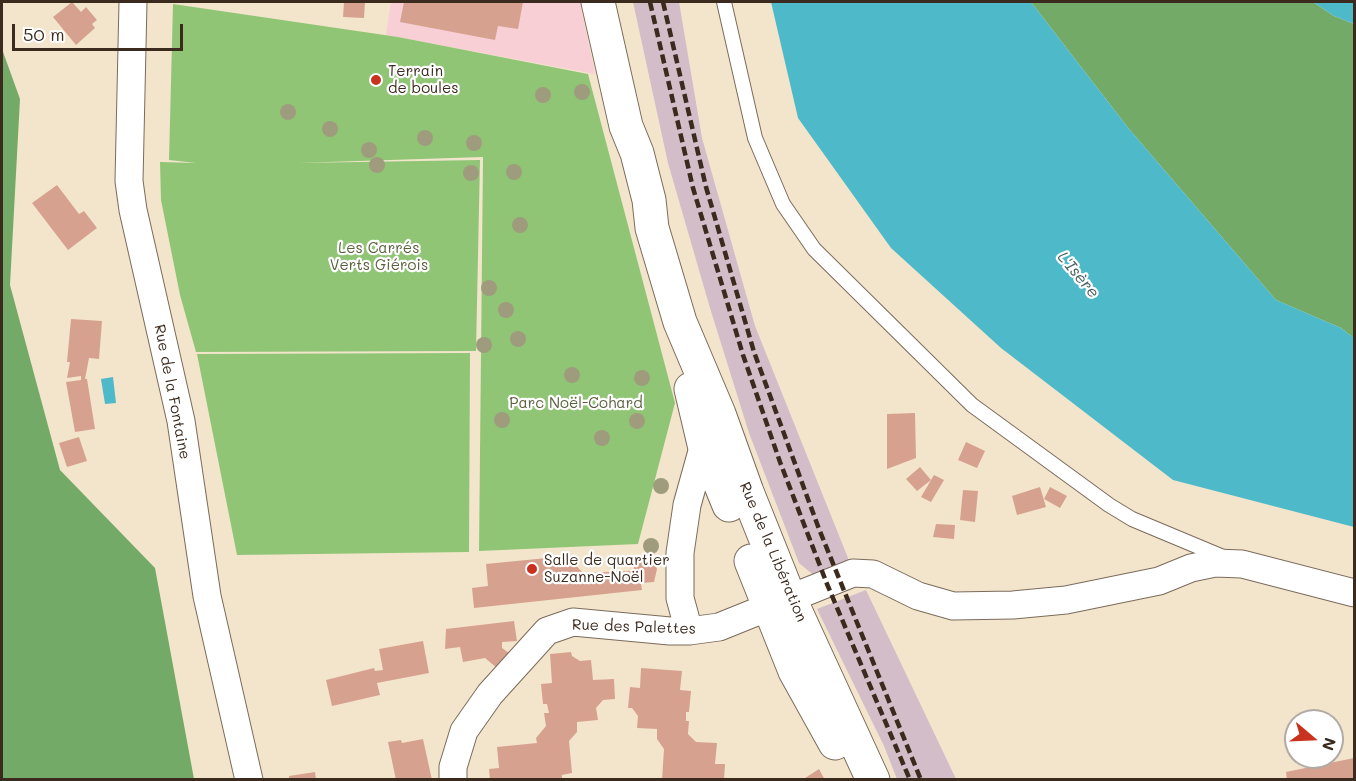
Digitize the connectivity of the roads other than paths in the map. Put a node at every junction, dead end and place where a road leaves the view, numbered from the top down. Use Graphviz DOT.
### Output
graph roads {
  1 [pos="133,2"];
  2 [pos="598,2"];
  3 [pos="724,2"];
  4 [pos="680,322"];
  5 [pos="704,444"];
  6 [pos="1242,564"];
  7 [pos="1354,593"];
  8 [pos="779,602"];
  9 [pos="689,632"];
  10 [pos="249,780"];
  11 [pos="453,780"];
  12 [pos="854,780"];
  13 [pos="873,780"];
  1 -- 10 [label="street, Rue de la Fontaine"];
  2 -- 4 [label="main road, Rue de la Libération"];
  3 -- 6 [label="lane"];
  4 -- 5 [label="main road, Rue de la Libération"];
  4 -- 8 [label="main road, Rue de la Libération"];
  5 -- 8 [label="main road, Rue de la Libération"];
  5 -- 9 [label="street"];
  6 -- 7 [label="street, Rue des Palettes"];
  6 -- 8 [label="street, Rue des Palettes"];
  8 -- 9 [label="street, Rue des Palettes"];
  8 -- 12 [label="main road, Rue de la Libération"];
  8 -- 13 [label="main road, Rue de la Libération"];
  9 -- 11 [label="street, Rue des Palettes"];
}
